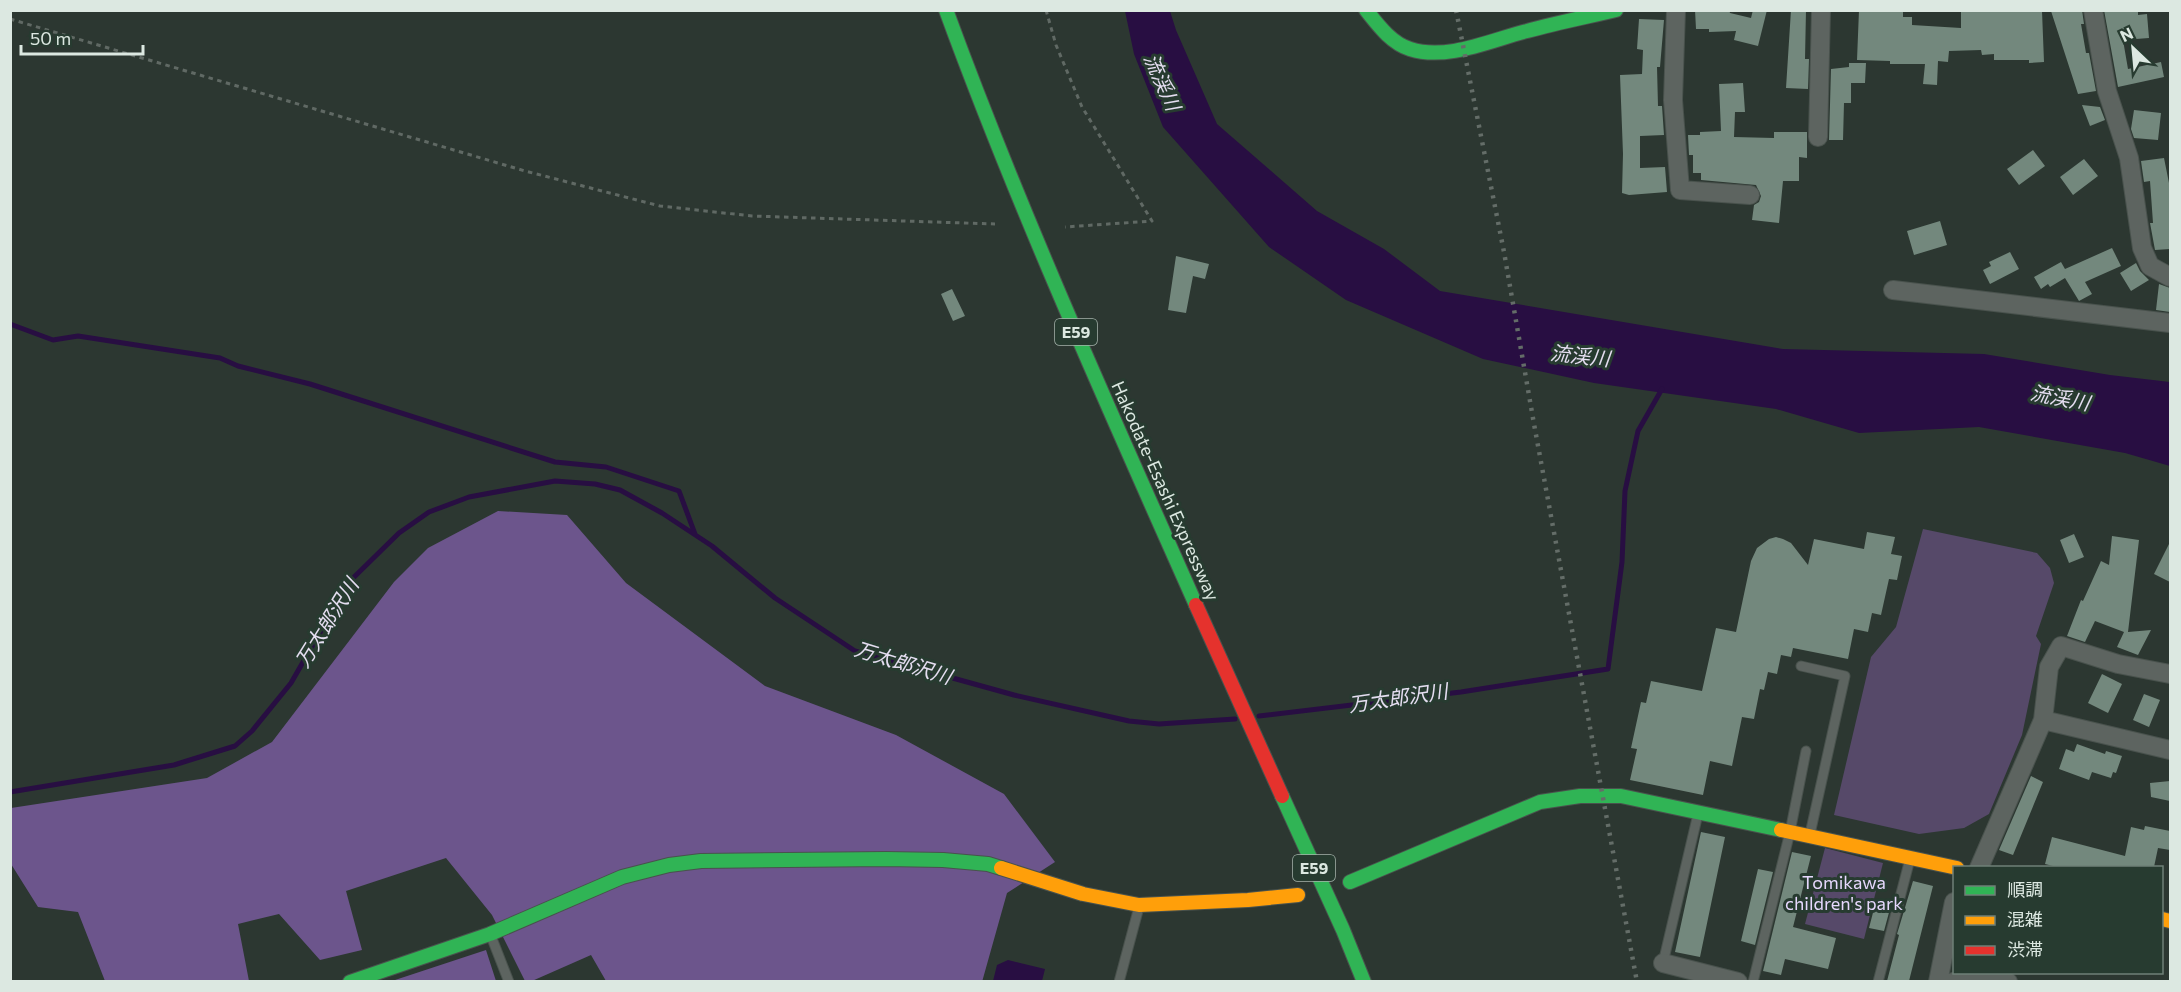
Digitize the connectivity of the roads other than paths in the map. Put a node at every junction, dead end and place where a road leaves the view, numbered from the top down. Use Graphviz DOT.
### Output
graph roads {
  1 [pos="946,10"];
  2 [pos="1366,10"];
  3 [pos="1616,10"];
  4 [pos="1676,10"];
  5 [pos="1821,10"];
  6 [pos="2093,10"];
  7 [pos="1818,136"];
  8 [pos="1750,195"];
  9 [pos="2170,276"];
  10 [pos="1893,290"];
  11 [pos="2170,323"];
  12 [pos="1801,666"];
  13 [pos="2170,674"];
  14 [pos="2043,720"];
  15 [pos="2170,750"];
  16 [pos="1806,751"];
  17 [pos="1698,812"];
  18 [pos="1790,832"];
  19 [pos="1809,836"];
  20 [pos="1910,857"];
  21 [pos="1953,866"];
  22 [pos="1979,866"];
  23 [pos="1350,882"];
  24 [pos="1298,895"];
  25 [pos="1139,905"];
  26 [pos="1953,907"];
  27 [pos="490,934"];
  28 [pos="1663,963"];
  29 [pos="1363,980"];
  30 [pos="350,981"];
  31 [pos="509,981"];
  32 [pos="1119,981"];
  33 [pos="1737,981"];
  34 [pos="1753,981"];
  35 [pos="1878,981"];
  36 [pos="1938,981"];
  37 [pos="1953,981"];
  38 [pos="2008,981"];
  1 -- 29 [label="main road, Hakodate-Esashi Expressway / E59"];
  2 -- 3 [label="main road"];
  4 -- 8 [label="street"];
  5 -- 7 [label="street"];
  6 -- 9 [label="street"];
  10 -- 11 [label="street"];
  12 -- 19 [label="lane"];
  13 -- 14 [label="street"];
  14 -- 15 [label="street"];
  14 -- 22 [label="street"];
  16 -- 18 [label="lane"];
  17 -- 18 [label="main road"];
  17 -- 23 [label="main road"];
  17 -- 28 [label="lane"];
  18 -- 19 [label="main road"];
  18 -- 34 [label="lane"];
  19 -- 20 [label="main road"];
  20 -- 21 [label="main road"];
  20 -- 35 [label="lane"];
  24 -- 25 [label="main road"];
  25 -- 27 [label="main road"];
  25 -- 32 [label="lane"];
  26 -- 36 [label="street"];
  27 -- 30 [label="main road"];
  27 -- 31 [label="lane"];
  28 -- 33 [label="street"];
  37 -- 38 [label="street"];
}
